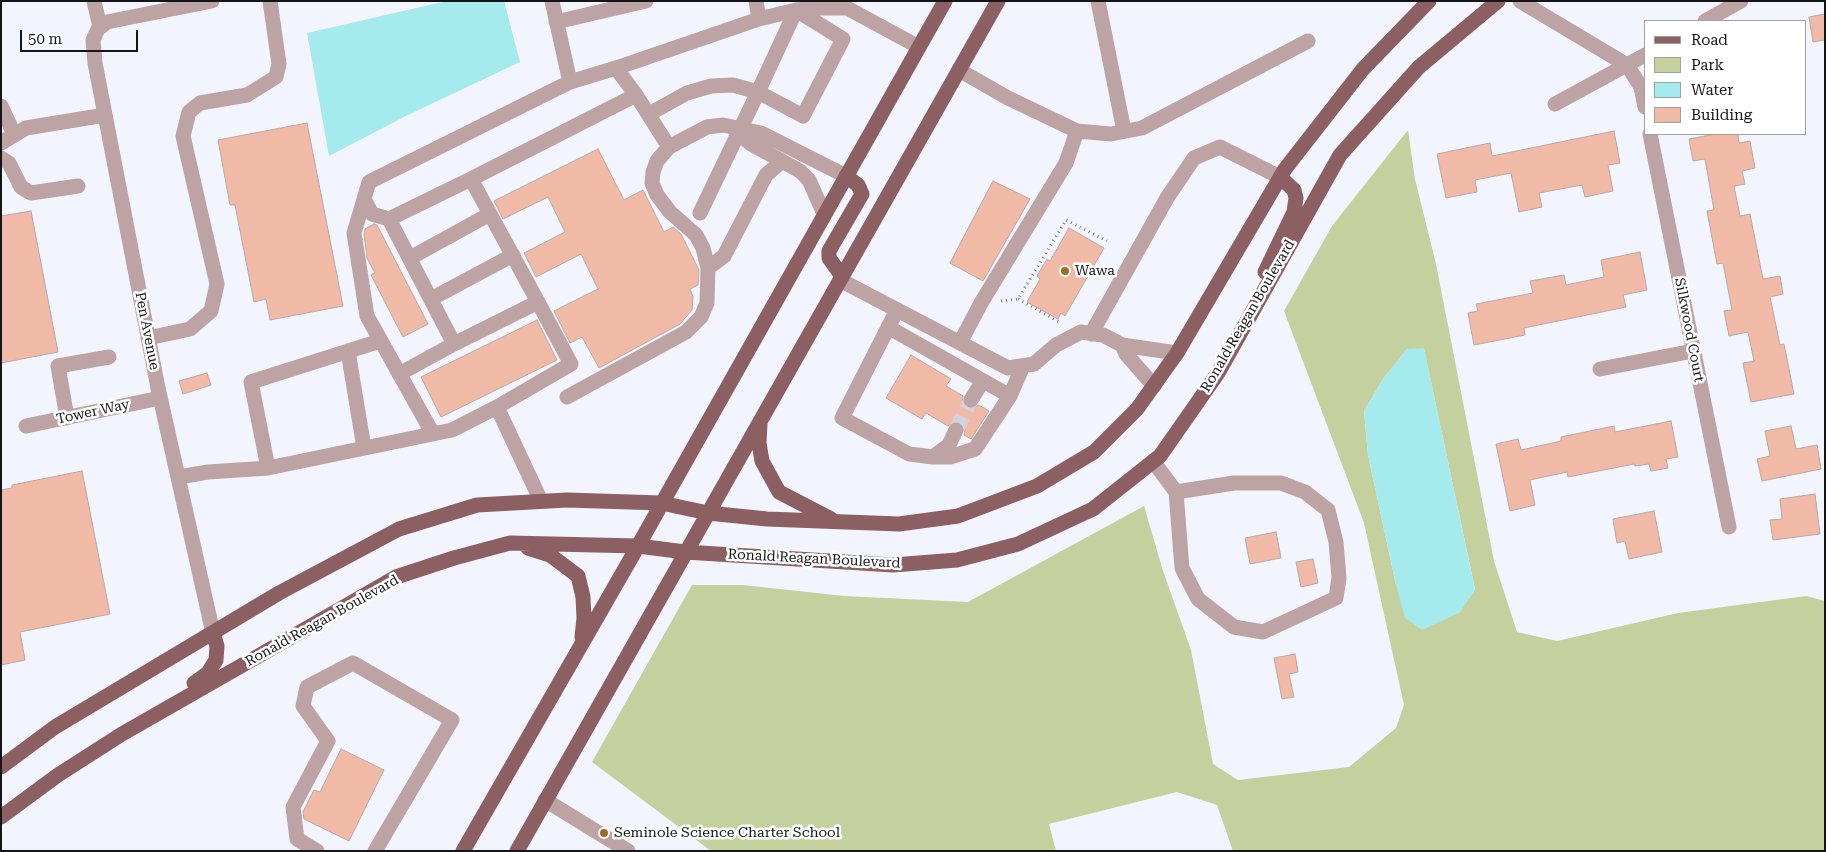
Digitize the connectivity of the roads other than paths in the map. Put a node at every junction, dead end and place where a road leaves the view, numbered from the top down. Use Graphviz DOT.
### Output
graph roads {
  1 [pos="94,1"];
  2 [pos="212,1"];
  3 [pos="270,1"];
  4 [pos="552,1"];
  5 [pos="646,1"];
  6 [pos="756,1"];
  7 [pos="944,1"];
  8 [pos="998,1"];
  9 [pos="1098,1"];
  10 [pos="1498,1"];
  11 [pos="1520,1"];
  12 [pos="1741,1"];
  13 [pos="849,4"];
  14 [pos="1424,4"];
  15 [pos="796,10"];
  16 [pos="759,19"];
  17 [pos="1707,20"];
  18 [pos="556,22"];
  19 [pos="99,28"];
  20 [pos="1308,41"];
  21 [pos="919,47"];
  22 [pos="1644,56"];
  23 [pos="1627,65"];
  24 [pos="616,68"];
  25 [pos="959,70"];
  26 [pos="570,82"];
  27 [pos="758,92"];
  28 [pos="636,94"];
  29 [pos="1644,102"];
  30 [pos="1555,104"];
  31 [pos="1,106"];
  32 [pos="649,114"];
  33 [pos="105,116"];
  34 [pos="742,129"];
  35 [pos="1077,130"];
  36 [pos="1124,131"];
  37 [pos="1650,135"];
  38 [pos="8,139"];
  39 [pos="669,147"];
  40 [pos="1,158"];
  41 [pos="782,161"];
  42 [pos="846,176"];
  43 [pos="1280,178"];
  44 [pos="471,179"];
  45 [pos="78,186"];
  46 [pos="364,199"];
  47 [pos="700,213"];
  48 [pos="490,214"];
  49 [pos="824,214"];
  50 [pos="389,219"];
  51 [pos="513,255"];
  52 [pos="410,258"];
  53 [pos="708,268"];
  54 [pos="841,278"];
  55 [pos="430,299"];
  56 [pos="538,302"];
  57 [pos="897,310"];
  58 [pos="1250,316"];
  59 [pos="888,327"];
  60 [pos="1091,334"];
  61 [pos="148,338"];
  62 [pos="380,340"];
  63 [pos="960,343"];
  64 [pos="454,344"];
  65 [pos="1122,345"];
  66 [pos="348,351"];
  67 [pos="1693,351"];
  68 [pos="1177,353"];
  69 [pos="109,357"];
  70 [pos="1023,366"];
  71 [pos="1600,370"];
  72 [pos="399,374"];
  73 [pos="982,382"];
  74 [pos="1154,386"];
  75 [pos="1010,396"];
  76 [pos="567,397"];
  77 [pos="160,398"];
  78 [pos="971,400"];
  79 [pos="497,407"];
  80 [pos="67,418"];
  81 [pos="760,420"];
  82 [pos="26,426"];
  83 [pos="956,430"];
  84 [pos="432,434"];
  85 [pos="364,448"];
  86 [pos="933,457"];
  87 [pos="1153,461"];
  88 [pos="268,468"];
  89 [pos="179,477"];
  90 [pos="1176,492"];
  91 [pos="541,501"];
  92 [pos="661,503"];
  93 [pos="708,513"];
  94 [pos="835,521"];
  95 [pos="1729,527"];
  96 [pos="510,543"];
  97 [pos="638,546"];
  98 [pos="685,552"];
  99 [pos="213,633"];
  100 [pos="582,644"];
  101 [pos="122,734"];
  102 [pos="1,767"];
  103 [pos="545,800"];
  104 [pos="1,817"];
  105 [pos="317,851"];
  106 [pos="375,851"];
  107 [pos="463,851"];
  108 [pos="517,851"];
  109 [pos="628,851"];
  1 -- 19 [label="street"];
  2 -- 19 [label="street"];
  3 -- 61 [label="street"];
  4 -- 18 [label="street"];
  5 -- 18 [label="street"];
  6 -- 16 [label="street"];
  7 -- 21 [label="main road"];
  8 -- 25 [label="main road"];
  9 -- 36 [label="street"];
  10 -- 58 [label="main road, Ronald Reagan Boulevard"];
  11 -- 23 [label="street"];
  12 -- 17 [label="street"];
  13 -- 15 [label="street"];
  13 -- 21 [label="street"];
  14 -- 43 [label="main road"];
  15 -- 16 [label="street"];
  15 -- 27 [label="street"];
  15 -- 27 [label="street"];
  16 -- 24 [label="street"];
  18 -- 26 [label="street"];
  19 -- 33 [label="street, Pen Avenue"];
  20 -- 36 [label="street"];
  21 -- 42 [label="main road"];
  22 -- 23 [label="street"];
  23 -- 29 [label="street"];
  23 -- 30 [label="street"];
  24 -- 26 [label="street"];
  24 -- 28 [label="street"];
  25 -- 35 [label="street"];
  25 -- 54 [label="main road"];
  26 -- 46 [label="street"];
  27 -- 32 [label="street"];
  27 -- 34 [label="street"];
  28 -- 32 [label="street"];
  28 -- 44 [label="street"];
  31 -- 38 [label="street"];
  32 -- 39 [label="street"];
  33 -- 38 [label="street"];
  33 -- 61 [label="street, Pen Avenue"];
  34 -- 39 [label="street"];
  34 -- 41 [label="street"];
  34 -- 42 [label="street"];
  34 -- 47 [label="street"];
  35 -- 36 [label="street"];
  35 -- 63 [label="street"];
  37 -- 67 [label="street, Silkwood Court"];
  39 -- 53 [label="street"];
  40 -- 45 [label="street"];
  41 -- 49 [label="street"];
  41 -- 53 [label="street"];
  42 -- 49 [label="main road"];
  42 -- 54 [label="main road"];
  43 -- 58 [label="main road"];
  43 -- 60 [label="street"];
  43 -- 68 [label="main road"];
  44 -- 48 [label="street"];
  44 -- 50 [label="street"];
  46 -- 50 [label="street"];
  46 -- 62 [label="street"];
  48 -- 51 [label="street"];
  48 -- 52 [label="street"];
  49 -- 92 [label="main road"];
  50 -- 52 [label="street"];
  51 -- 55 [label="street"];
  51 -- 56 [label="street"];
  52 -- 55 [label="street"];
  53 -- 76 [label="street"];
  54 -- 57 [label="street"];
  54 -- 81 [label="main road"];
  55 -- 64 [label="street"];
  56 -- 64 [label="street"];
  56 -- 79 [label="street"];
  57 -- 59 [label="street"];
  57 -- 63 [label="street"];
  58 -- 87 [label="main road, Ronald Reagan Boulevard"];
  59 -- 73 [label="street"];
  59 -- 86 [label="street"];
  60 -- 65 [label="street"];
  60 -- 70 [label="street"];
  61 -- 77 [label="street, Pen Avenue"];
  62 -- 66 [label="street"];
  62 -- 72 [label="street"];
  63 -- 70 [label="street"];
  64 -- 72 [label="street"];
  65 -- 68 [label="street"];
  65 -- 74 [label="street"];
  66 -- 85 [label="street"];
  66 -- 88 [label="street"];
  67 -- 71 [label="street"];
  67 -- 95 [label="street, Silkwood Court"];
  68 -- 74 [label="main road"];
  69 -- 80 [label="street"];
  70 -- 75 [label="street"];
  72 -- 84 [label="street"];
  73 -- 75 [label="street"];
  73 -- 78 [label="street"];
  74 -- 94 [label="main road"];
  75 -- 86 [label="street"];
  77 -- 80 [label="street, Tower Way"];
  77 -- 89 [label="street, Pen Avenue"];
  79 -- 84 [label="street"];
  79 -- 91 [label="street"];
  80 -- 82 [label="street, Tower Way"];
  81 -- 93 [label="main road"];
  81 -- 94 [label="main road"];
  83 -- 86 [label="street"];
  84 -- 85 [label="street"];
  85 -- 88 [label="street"];
  87 -- 90 [label="street"];
  87 -- 98 [label="main road, Ronald Reagan Boulevard"];
  88 -- 89 [label="street"];
  89 -- 99 [label="street, Pen Avenue"];
  90 -- 90 [label="street"];
  91 -- 92 [label="main road"];
  91 -- 99 [label="main road"];
  92 -- 93 [label="main road"];
  92 -- 97 [label="main road"];
  93 -- 94 [label="main road"];
  93 -- 98 [label="main road"];
  96 -- 97 [label="main road, Ronald Reagan Boulevard"];
  96 -- 100 [label="main road"];
  96 -- 101 [label="main road, Ronald Reagan Boulevard"];
  97 -- 98 [label="main road, Ronald Reagan Boulevard"];
  97 -- 100 [label="main road"];
  98 -- 103 [label="main road"];
  99 -- 101 [label="main road"];
  99 -- 102 [label="main road"];
  100 -- 107 [label="main road"];
  101 -- 104 [label="main road, Ronald Reagan Boulevard"];
  103 -- 108 [label="main road"];
  103 -- 109 [label="street"];
  105 -- 106 [label="street"];
}
